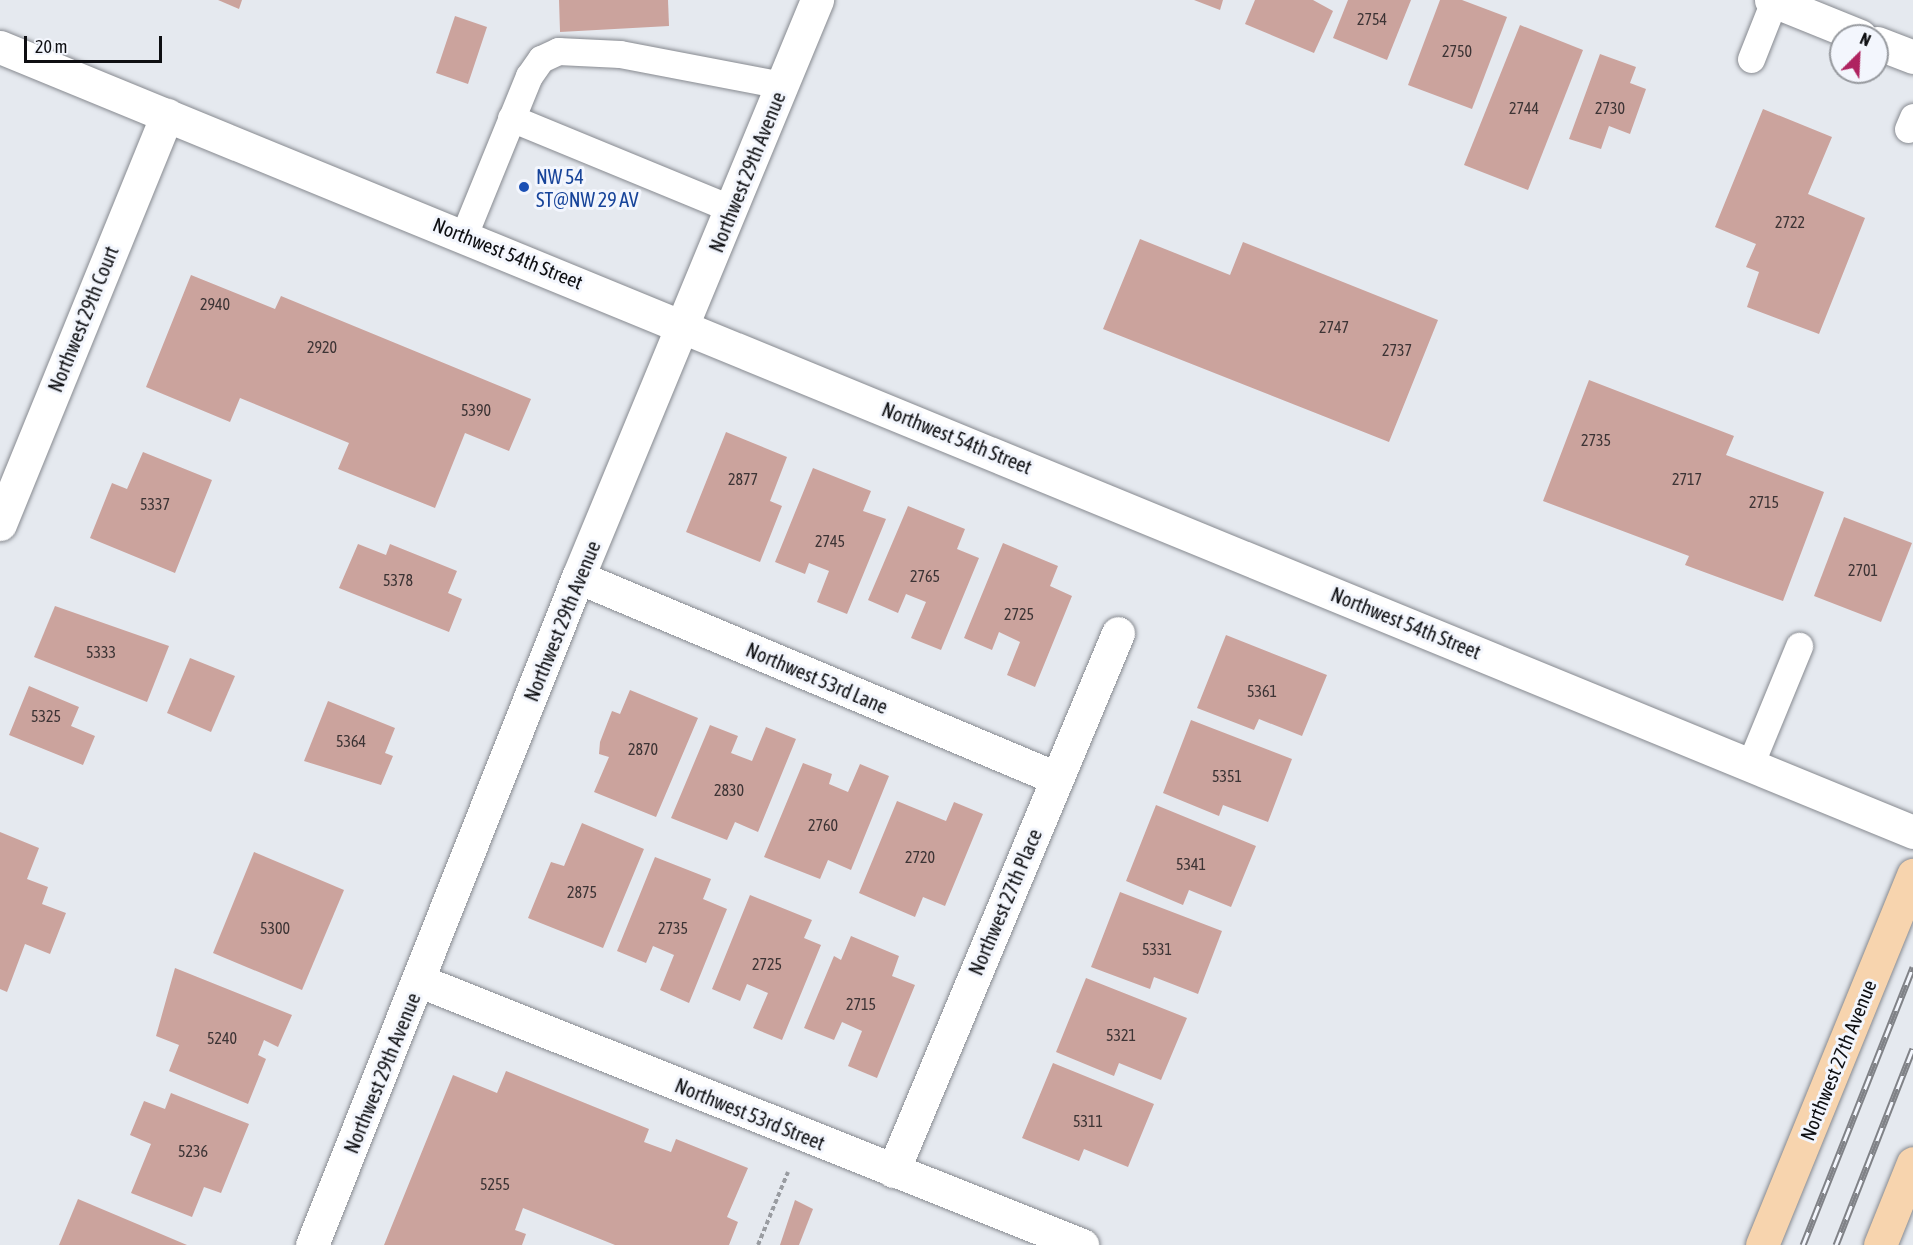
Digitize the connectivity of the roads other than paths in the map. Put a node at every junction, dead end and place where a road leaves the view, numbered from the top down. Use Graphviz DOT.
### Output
graph roads {
  1 [pos="817,0"];
  2 [pos="1772,1"];
  3 [pos="1830,24"];
  4 [pos="0,46"];
  5 [pos="1889,48"];
  6 [pos="1913,57"];
  7 [pos="1751,59"];
  8 [pos="782,85"];
  9 [pos="167,115"];
  10 [pos="511,118"];
  11 [pos="732,209"];
  12 [pos="464,235"];
  13 [pos="684,325"];
  14 [pos="0,524"];
  15 [pos="578,577"];
  16 [pos="1118,633"];
  17 [pos="1799,646"];
  18 [pos="1750,765"];
  19 [pos="1056,778"];
  20 [pos="1913,832"];
  21 [pos="1913,875"];
  22 [pos="420,981"];
  23 [pos="1913,1163"];
  24 [pos="893,1171"];
  25 [pos="312,1245"];
  26 [pos="1082,1245"];
  27 [pos="1762,1245"];
  28 [pos="1880,1245"];
  1 -- 8 [label="street, Northwest 29th Avenue"];
  2 -- 3 [label="street"];
  2 -- 7 [label="lane"];
  4 -- 9 [label="street, Northwest 54th Street"];
  5 -- 6 [label="street"];
  8 -- 10 [label="lane"];
  8 -- 11 [label="street, Northwest 29th Avenue"];
  9 -- 12 [label="street, Northwest 54th Street"];
  9 -- 14 [label="street, Northwest 29th Court"];
  10 -- 11 [label="lane"];
  10 -- 12 [label="lane"];
  11 -- 13 [label="street, Northwest 29th Avenue"];
  12 -- 13 [label="street, Northwest 54th Street"];
  13 -- 15 [label="street, Northwest 29th Avenue"];
  13 -- 18 [label="street, Northwest 54th Street"];
  15 -- 19 [label="street, Northwest 53rd Lane"];
  15 -- 22 [label="street, Northwest 29th Avenue"];
  16 -- 19 [label="street, Northwest 27th Place"];
  17 -- 18 [label="lane"];
  18 -- 20 [label="street, Northwest 54th Street"];
  19 -- 24 [label="street, Northwest 27th Place"];
  21 -- 27 [label="main road, Northwest 27th Avenue"];
  22 -- 24 [label="street, Northwest 53rd Street"];
  22 -- 25 [label="street, Northwest 29th Avenue"];
  23 -- 28 [label="main road"];
  24 -- 26 [label="street, Northwest 53rd Street"];
}
